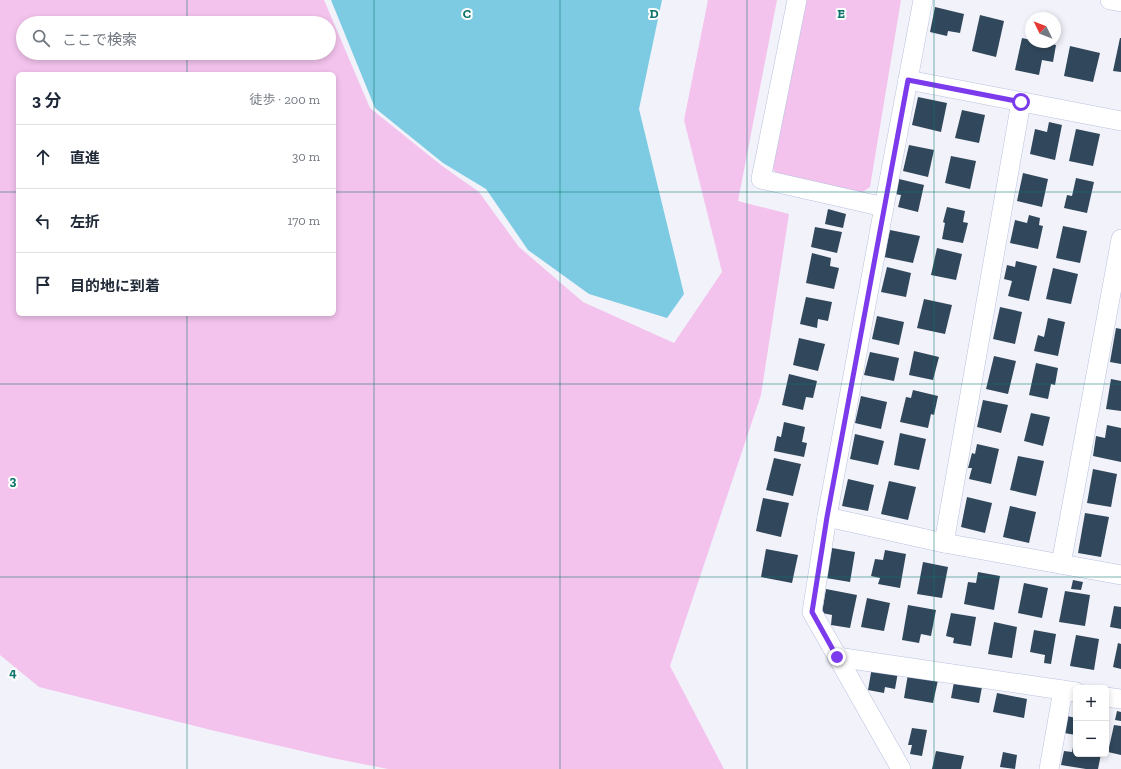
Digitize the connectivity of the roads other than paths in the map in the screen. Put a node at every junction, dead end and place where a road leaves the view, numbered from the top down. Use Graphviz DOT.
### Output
graph roads {
  1 [pos="797,0"];
  2 [pos="923,0"];
  3 [pos="1110,0"];
  4 [pos="1121,2"];
  5 [pos="908,80"];
  6 [pos="1021,102"];
  7 [pos="1121,121"];
  8 [pos="884,207"];
  9 [pos="1121,239"];
  10 [pos="827,517"];
  11 [pos="944,544"];
  12 [pos="1061,564"];
  13 [pos="1121,574"];
  14 [pos="837,657"];
  15 [pos="1070,691"];
  16 [pos="1109,697"];
  17 [pos="1121,699"];
  18 [pos="901,769"];
  19 [pos="1049,769"];
  1 -- 8 [label="street"];
  2 -- 5 [label="street"];
  3 -- 4 [label="street"];
  5 -- 6 [label="street"];
  5 -- 8 [label="street"];
  6 -- 7 [label="street"];
  6 -- 11 [label="street"];
  8 -- 10 [label="street"];
  9 -- 12 [label="street"];
  10 -- 11 [label="street"];
  10 -- 14 [label="street"];
  11 -- 12 [label="street"];
  12 -- 13 [label="street"];
  14 -- 15 [label="street"];
  14 -- 18 [label="street"];
  15 -- 19 [label="street"];
  16 -- 17 [label="street"];
}
